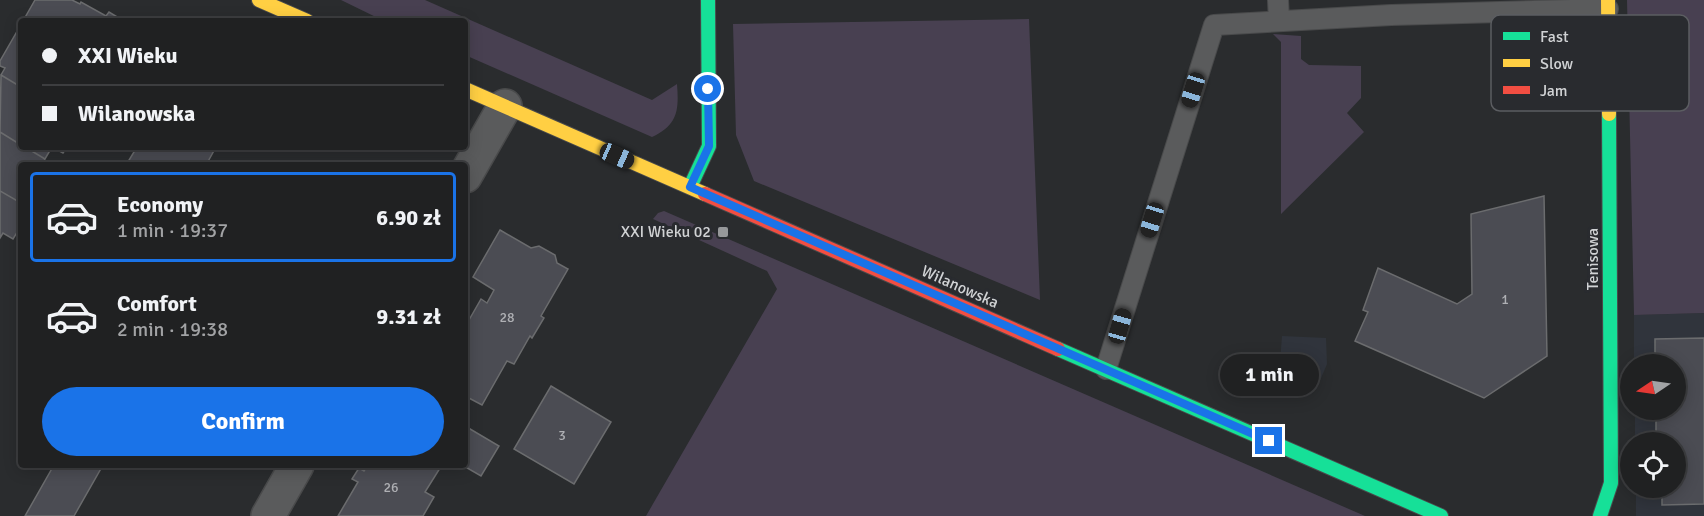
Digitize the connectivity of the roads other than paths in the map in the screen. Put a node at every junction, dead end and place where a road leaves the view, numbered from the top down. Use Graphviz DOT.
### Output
graph roads {
  1 [pos="259,0"];
  2 [pos="708,0"];
  3 [pos="1278,0"];
  4 [pos="1608,4"];
  5 [pos="300,18"];
  6 [pos="1279,21"];
  7 [pos="468,90"];
  8 [pos="505,106"];
  9 [pos="1609,111"];
  10 [pos="468,171"];
  11 [pos="690,187"];
  12 [pos="1106,369"];
  13 [pos="295,468"];
  14 [pos="268,516"];
  15 [pos="1441,516"];
  16 [pos="1600,516"];
  1 -- 5 [label="street"];
  2 -- 11 [label="street"];
  3 -- 6 [label="lane"];
  4 -- 6 [label="lane"];
  6 -- 12 [label="lane"];
  7 -- 8 [label="street, Wilanowska"];
  8 -- 10 [label="street"];
  8 -- 11 [label="street, Wilanowska"];
  9 -- 16 [label="street, Tenisowa"];
  11 -- 12 [label="street, Wilanowska"];
  12 -- 15 [label="street, Wilanowska"];
  13 -- 14 [label="street"];
}
